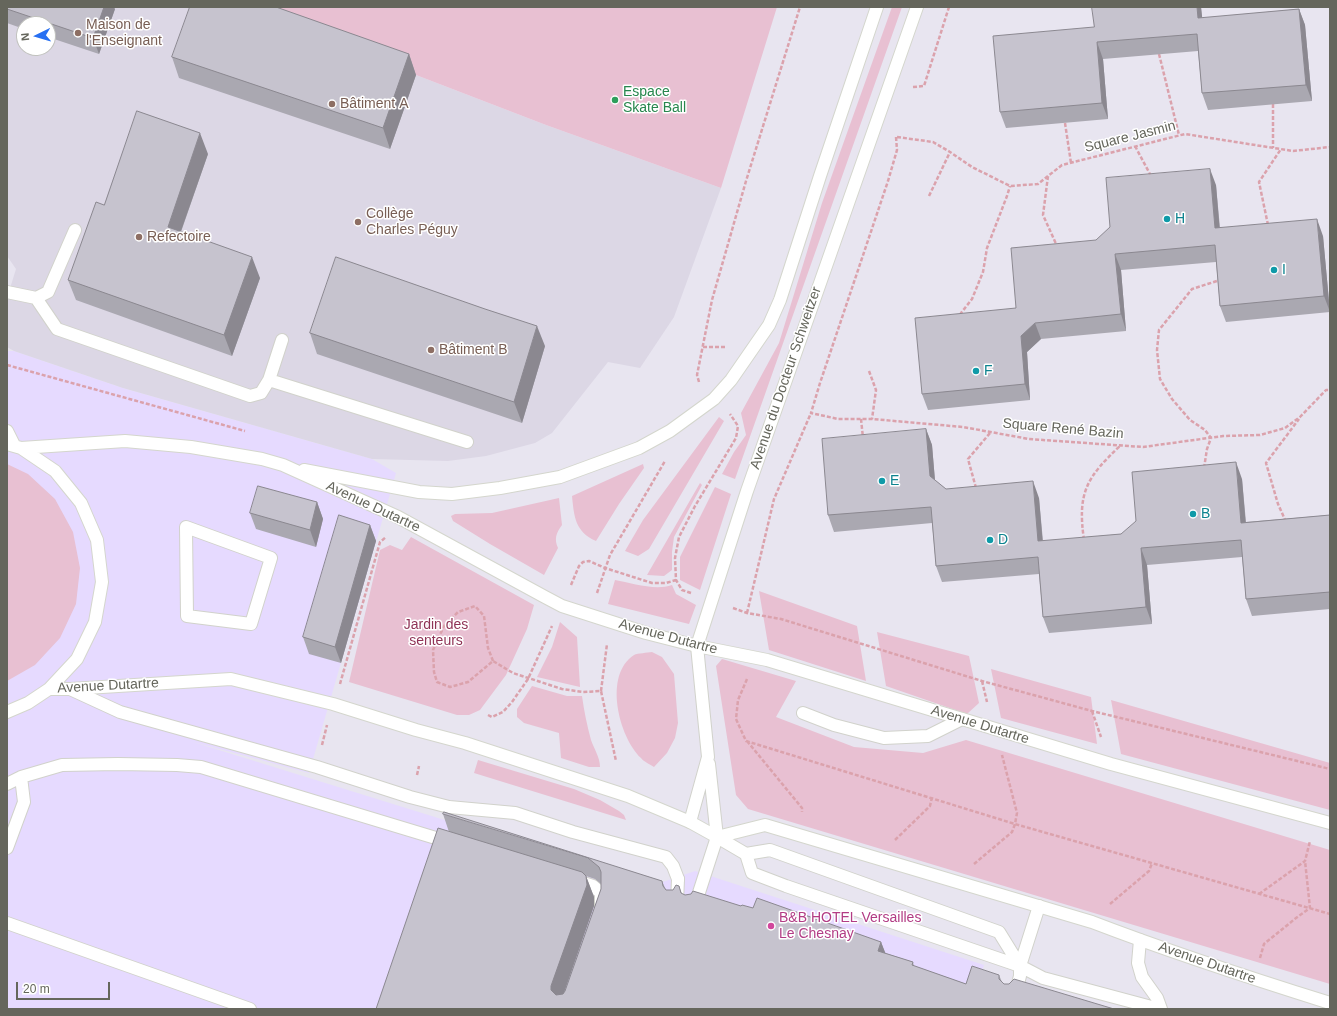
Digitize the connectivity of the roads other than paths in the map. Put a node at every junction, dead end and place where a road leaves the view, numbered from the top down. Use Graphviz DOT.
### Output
graph roads {
  1 [pos="877,7"];
  2 [pos="917,7"];
  3 [pos="75,230"];
  4 [pos="7,292"];
  5 [pos="36,298"];
  6 [pos="282,340"];
  7 [pos="269,380"];
  8 [pos="7,431"];
  9 [pos="467,442"];
  10 [pos="14,446"];
  11 [pos="283,465"];
  12 [pos="251,624"];
  13 [pos="696,646"];
  14 [pos="49,689"];
  15 [pos="70,689"];
  16 [pos="7,712"];
  17 [pos="803,713"];
  18 [pos="962,719"];
  19 [pos="708,757"];
  20 [pos="21,777"];
  21 [pos="7,784"];
  22 [pos="690,822"];
  23 [pos="1330,823"];
  24 [pos="717,837"];
  25 [pos="458,845"];
  26 [pos="7,848"];
  27 [pos="746,854"];
  28 [pos="565,877"];
  29 [pos="677,904"];
  30 [pos="1039,906"];
  31 [pos="694,909"];
  32 [pos="596,922"];
  33 [pos="7,924"];
  34 [pos="1140,940"];
  35 [pos="1020,966"];
  36 [pos="1014,998"];
  37 [pos="1330,1003"];
  38 [pos="250,1009"];
  39 [pos="1160,1009"];
  1 -- 11 [label="main road"];
  2 -- 13 [label="main road, Avenue du Docteur Schweitzer"];
  3 -- 5 [label="main road"];
  4 -- 5 [label="main road"];
  5 -- 7 [label="main road"];
  6 -- 7 [label="main road"];
  7 -- 9 [label="main road"];
  8 -- 10 [label="main road"];
  10 -- 11 [label="main road, Avenue Dutartre"];
  10 -- 14 [label="main road"];
  11 -- 13 [label="main road, Avenue Dutartre"];
  12 -- 12 [label="main road"];
  13 -- 18 [label="main road, Avenue Dutartre"];
  13 -- 19 [label="main road, Avenue du Docteur Schweitzer"];
  14 -- 15 [label="main road, Avenue Dutartre"];
  14 -- 16 [label="main road"];
  15 -- 22 [label="main road, Avenue Dutartre"];
  15 -- 29 [label="main road"];
  17 -- 18 [label="main road"];
  18 -- 23 [label="main road, Avenue Dutartre"];
  19 -- 22 [label="main road, Avenue du Docteur Schweitzer"];
  19 -- 24 [label="main road, Avenue du Docteur Schweitzer"];
  20 -- 21 [label="main road"];
  20 -- 25 [label="main road"];
  20 -- 26 [label="main road"];
  22 -- 24 [label="main road, Avenue Dutartre"];
  24 -- 27 [label="main road"];
  24 -- 30 [label="main road, Avenue Dutartre"];
  24 -- 31 [label="main road"];
  27 -- 35 [label="main road"];
  27 -- 35 [label="main road"];
  28 -- 32 [label="main road"];
  30 -- 34 [label="main road, Avenue Dutartre"];
  30 -- 35 [label="main road"];
  33 -- 38 [label="main road"];
  34 -- 37 [label="main road, Avenue Dutartre"];
  34 -- 39 [label="main road"];
  35 -- 36 [label="main road"];
  35 -- 39 [label="main road"];
}
